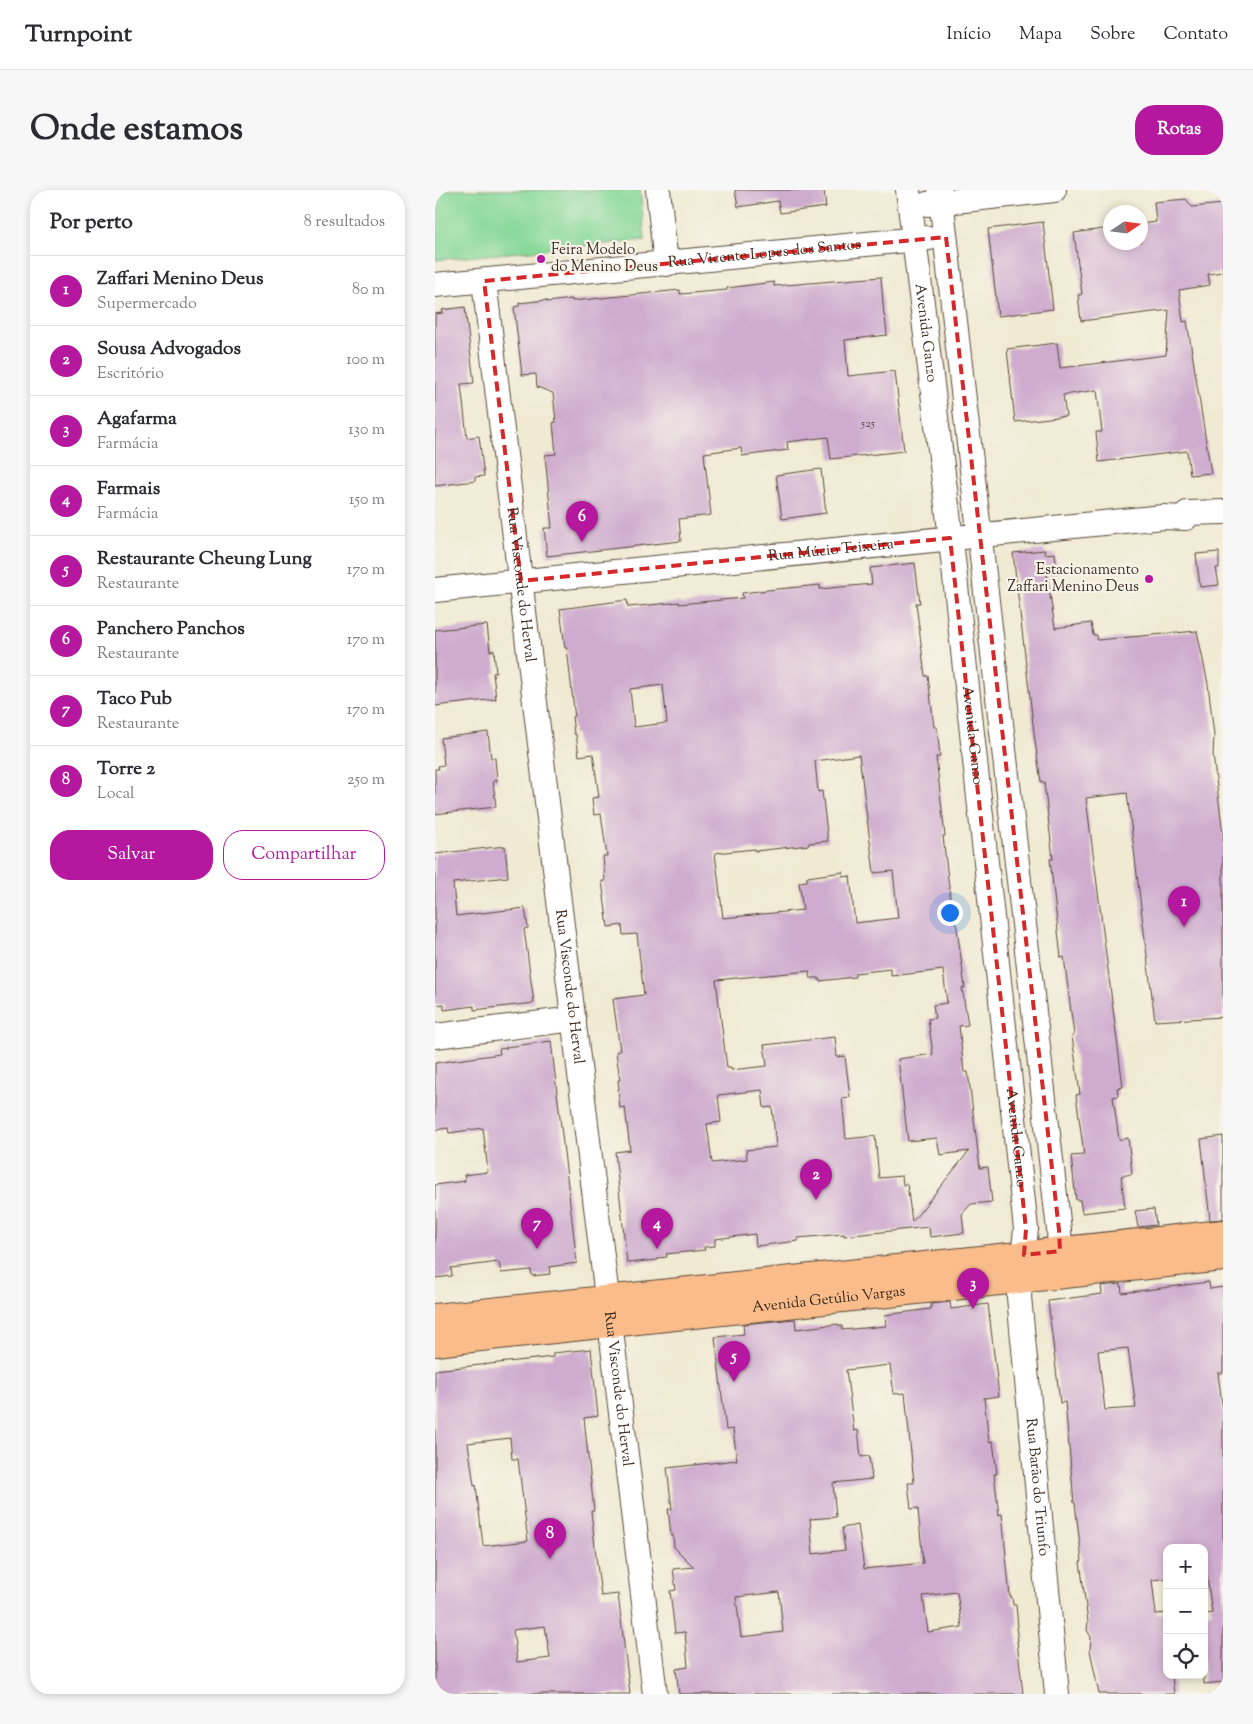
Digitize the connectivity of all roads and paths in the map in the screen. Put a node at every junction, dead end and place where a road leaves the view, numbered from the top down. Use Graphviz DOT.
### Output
graph roads {
  1 [pos="658,190"];
  2 [pos="1055,190"];
  3 [pos="941,196"];
  4 [pos="909,198"];
  5 [pos="946,237"];
  6 [pos="913,240"];
  7 [pos="666,264"];
  8 [pos="484,281"];
  9 [pos="435,285"];
  10 [pos="1223,512"];
  11 [pos="981,535"];
  12 [pos="950,538"];
  13 [pos="521,581"];
  14 [pos="435,590"];
  15 [pos="1019,890"];
  16 [pos="989,893"];
  17 [pos="574,1020"];
  18 [pos="435,1036"];
  19 [pos="1223,1234"];
  20 [pos="1223,1257"];
  21 [pos="1061,1263"];
  22 [pos="1022,1268"];
  23 [pos="619,1310"];
  24 [pos="435,1318"];
  25 [pos="435,1342"];
  26 [pos="655,1694"];
  27 [pos="1057,1694"];
  1 -- 7 [label="street"];
  2 -- 3 [label="street"];
  3 -- 4 [label="street"];
  3 -- 5 [label="street, Avenida Ganzo"];
  4 -- 6 [label="street, Avenida Ganzo"];
  5 -- 6 [label="street, Rua Vicente Lopes dos Santos"];
  5 -- 11 [label="street, Avenida Ganzo"];
  6 -- 7 [label="street, Rua Vicente Lopes dos Santos"];
  6 -- 12 [label="street, Avenida Ganzo"];
  7 -- 8 [label="street, Rua Vicente Lopes dos Santos"];
  8 -- 9 [label="street, Rua Vicente Lopes dos Santos"];
  8 -- 13 [label="street, Rua Visconde do Herval"];
  10 -- 11 [label="street, Rua Múcio Teixeira"];
  11 -- 12 [label="street, Rua Múcio Teixeira"];
  11 -- 15 [label="street, Avenida Ganzo"];
  12 -- 13 [label="street, Rua Múcio Teixeira"];
  12 -- 16 [label="street, Avenida Ganzo"];
  13 -- 14 [label="street, Rua Múcio Teixeira"];
  13 -- 17 [label="street, Rua Visconde do Herval"];
  15 -- 16 [label="street"];
  15 -- 21 [label="street, Avenida Ganzo"];
  16 -- 22 [label="street, Avenida Ganzo"];
  17 -- 18 [label="street"];
  17 -- 23 [label="street, Rua Visconde do Herval"];
  19 -- 21 [label="main road, Avenida Getúlio Vargas"];
  20 -- 21 [label="main road, Avenida Getúlio Vargas"];
  21 -- 22 [label="main road, Avenida Getúlio Vargas"];
  22 -- 23 [label="main road, Avenida Getúlio Vargas"];
  22 -- 27 [label="street, Rua Barão do Triunfo"];
  23 -- 24 [label="main road, Avenida Getúlio Vargas"];
  23 -- 25 [label="main road, Avenida Getúlio Vargas"];
  23 -- 26 [label="street, Rua Visconde do Herval"];
}
